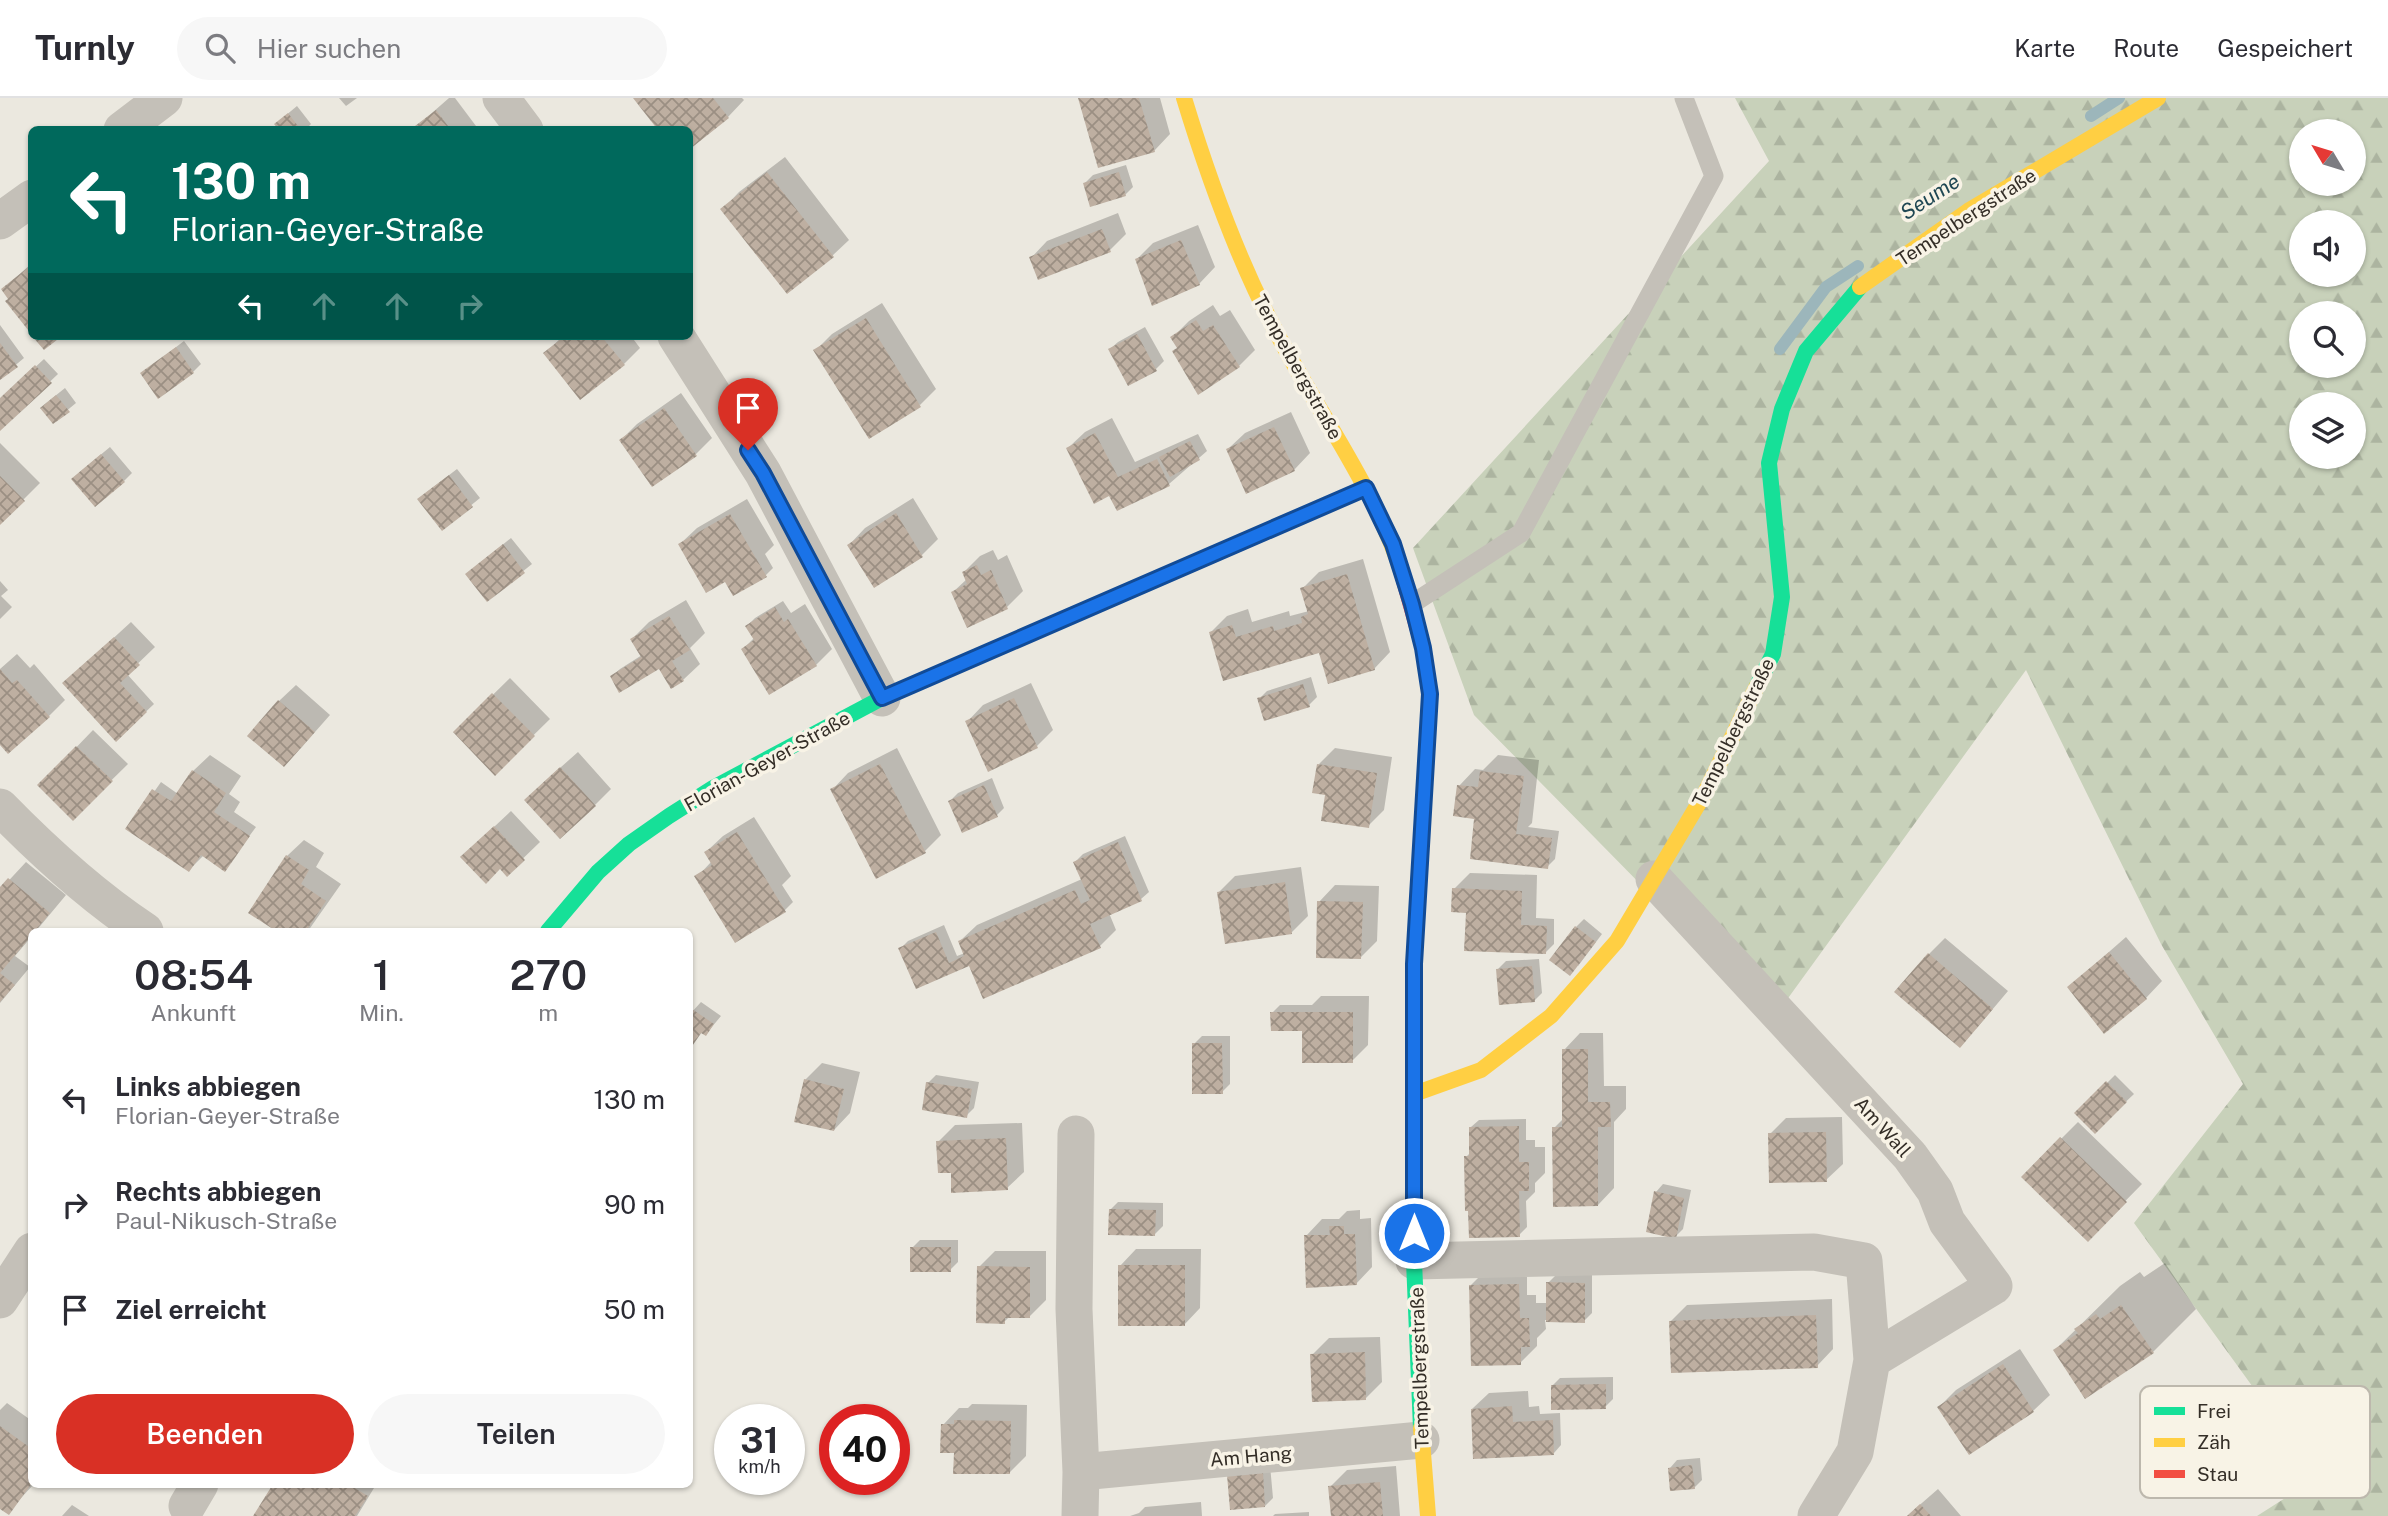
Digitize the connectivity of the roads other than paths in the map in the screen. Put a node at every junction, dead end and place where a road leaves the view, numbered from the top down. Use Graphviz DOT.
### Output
graph roads {
  1 [pos="164,98"];
  2 [pos="501,98"];
  3 [pos="1184,98"];
  4 [pos="1684,98"];
  5 [pos="2158,98"];
  6 [pos="127,126"];
  7 [pos="522,126"];
  8 [pos="28,201"];
  9 [pos="0,221"];
  10 [pos="679,340"];
  11 [pos="1366,488"];
  12 [pos="1412,604"];
  13 [pos="882,698"];
  14 [pos="0,807"];
  15 [pos="1654,879"];
  16 [pos="140,928"];
  17 [pos="551,928"];
  18 [pos="1414,1094"];
  19 [pos="1076,1134"];
  20 [pos="28,1257"];
  21 [pos="1414,1261"];
  22 [pos="0,1300"];
  23 [pos="1872,1360"];
  24 [pos="1421,1440"];
  25 [pos="1081,1472"];
  26 [pos="1080,1516"];
  27 [pos="1428,1516"];
  28 [pos="1816,1516"];
  1 -- 6 [label="street"];
  2 -- 7 [label="street"];
  3 -- 11 [label="street, Tempelbergstraße"];
  4 -- 12 [label="lane"];
  5 -- 15 [label="street, Tempelbergstraße"];
  8 -- 9 [label="street"];
  10 -- 13 [label="street"];
  11 -- 12 [label="street, Tempelbergstraße"];
  11 -- 13 [label="street, Florian-Geyer-Straße"];
  12 -- 18 [label="street, Tempelbergstraße"];
  13 -- 17 [label="street, Florian-Geyer-Straße"];
  14 -- 16 [label="street"];
  15 -- 18 [label="street, Tempelbergstraße"];
  15 -- 23 [label="street, Am Wall"];
  18 -- 21 [label="street, Tempelbergstraße"];
  19 -- 25 [label="street"];
  20 -- 22 [label="street"];
  21 -- 23 [label="street"];
  21 -- 24 [label="street, Tempelbergstraße"];
  23 -- 28 [label="street"];
  24 -- 25 [label="street, Am Hang"];
  24 -- 27 [label="street, Tempelbergstraße"];
  25 -- 26 [label="street"];
}
